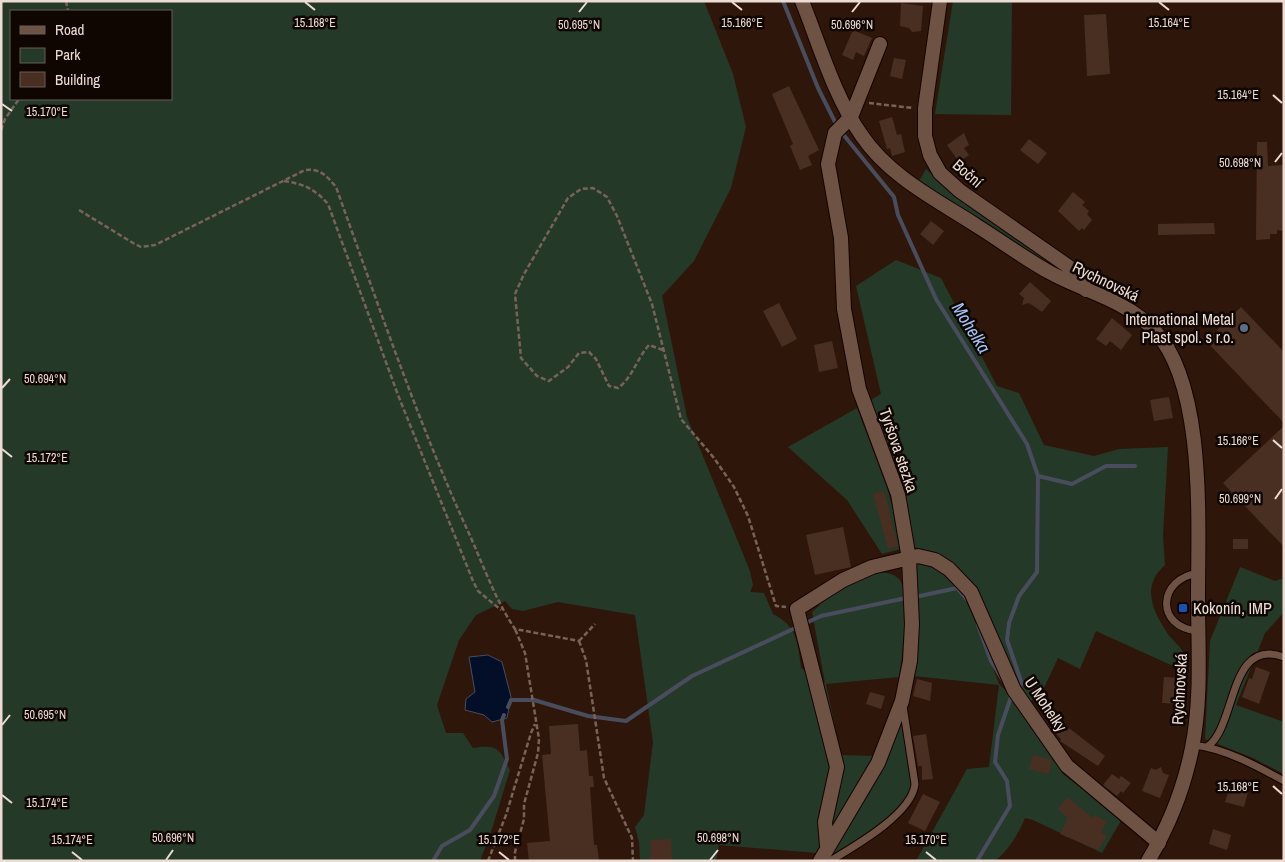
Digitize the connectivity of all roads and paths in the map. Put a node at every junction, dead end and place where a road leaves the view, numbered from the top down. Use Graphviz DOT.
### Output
graph roads {
  1 [pos="802,1"];
  2 [pos="940,1"];
  3 [pos="880,44"];
  4 [pos="18,100"];
  5 [pos="857,101"];
  6 [pos="925,108"];
  7 [pos="843,125"];
  8 [pos="1,130"];
  9 [pos="283,181"];
  10 [pos="79,210"];
  11 [pos="1086,290"];
  12 [pos="662,350"];
  13 [pos="909,558"];
  14 [pos="1199,574"];
  15 [pos="797,609"];
  16 [pos="503,611"];
  17 [pos="595,624"];
  18 [pos="515,629"];
  19 [pos="1198,631"];
  20 [pos="579,641"];
  21 [pos="1284,657"];
  22 [pos="902,700"];
  23 [pos="536,723"];
  24 [pos="1200,746"];
  25 [pos="1284,781"];
  26 [pos="1159,843"];
  27 [pos="827,846"];
  28 [pos="488,861"];
  29 [pos="515,861"];
  30 [pos="633,861"];
  31 [pos="820,861"];
  32 [pos="830,861"];
  33 [pos="1148,861"];
  1 -- 7 [label="street, Rychnovská"];
  2 -- 6 [label="street, Boční"];
  3 -- 5 [label="street, Tyršova stezka"];
  4 -- 8 [label="path"];
  5 -- 6 [label="path"];
  5 -- 7 [label="street, Tyršova stezka"];
  6 -- 11 [label="street, Boční"];
  7 -- 11 [label="street, Rychnovská"];
  7 -- 13 [label="street, Tyršova stezka"];
  9 -- 10 [label="path"];
  9 -- 16 [label="path"];
  9 -- 16 [label="path"];
  11 -- 14 [label="street, Rychnovská"];
  12 -- 12 [label="path"];
  12 -- 15 [label="path"];
  13 -- 15 [label="street, U Mohelky"];
  13 -- 22 [label="street, Tyršova stezka"];
  13 -- 26 [label="street, U Mohelky"];
  14 -- 19 [label="street, Rychnovská"];
  14 -- 19 [label="lane"];
  15 -- 27 [label="street"];
  16 -- 18 [label="path"];
  17 -- 20 [label="path"];
  18 -- 20 [label="path"];
  18 -- 23 [label="path"];
  19 -- 24 [label="street, Rychnovská"];
  20 -- 30 [label="path"];
  21 -- 24 [label="lane"];
  22 -- 27 [label="street, Tyršova stezka"];
  22 -- 32 [label="lane"];
  23 -- 28 [label="path"];
  23 -- 29 [label="path"];
  24 -- 25 [label="lane"];
  24 -- 26 [label="street, Rychnovská"];
  26 -- 33 [label="street, Rychnovská"];
  27 -- 31 [label="street, Tyršova stezka"];
}
